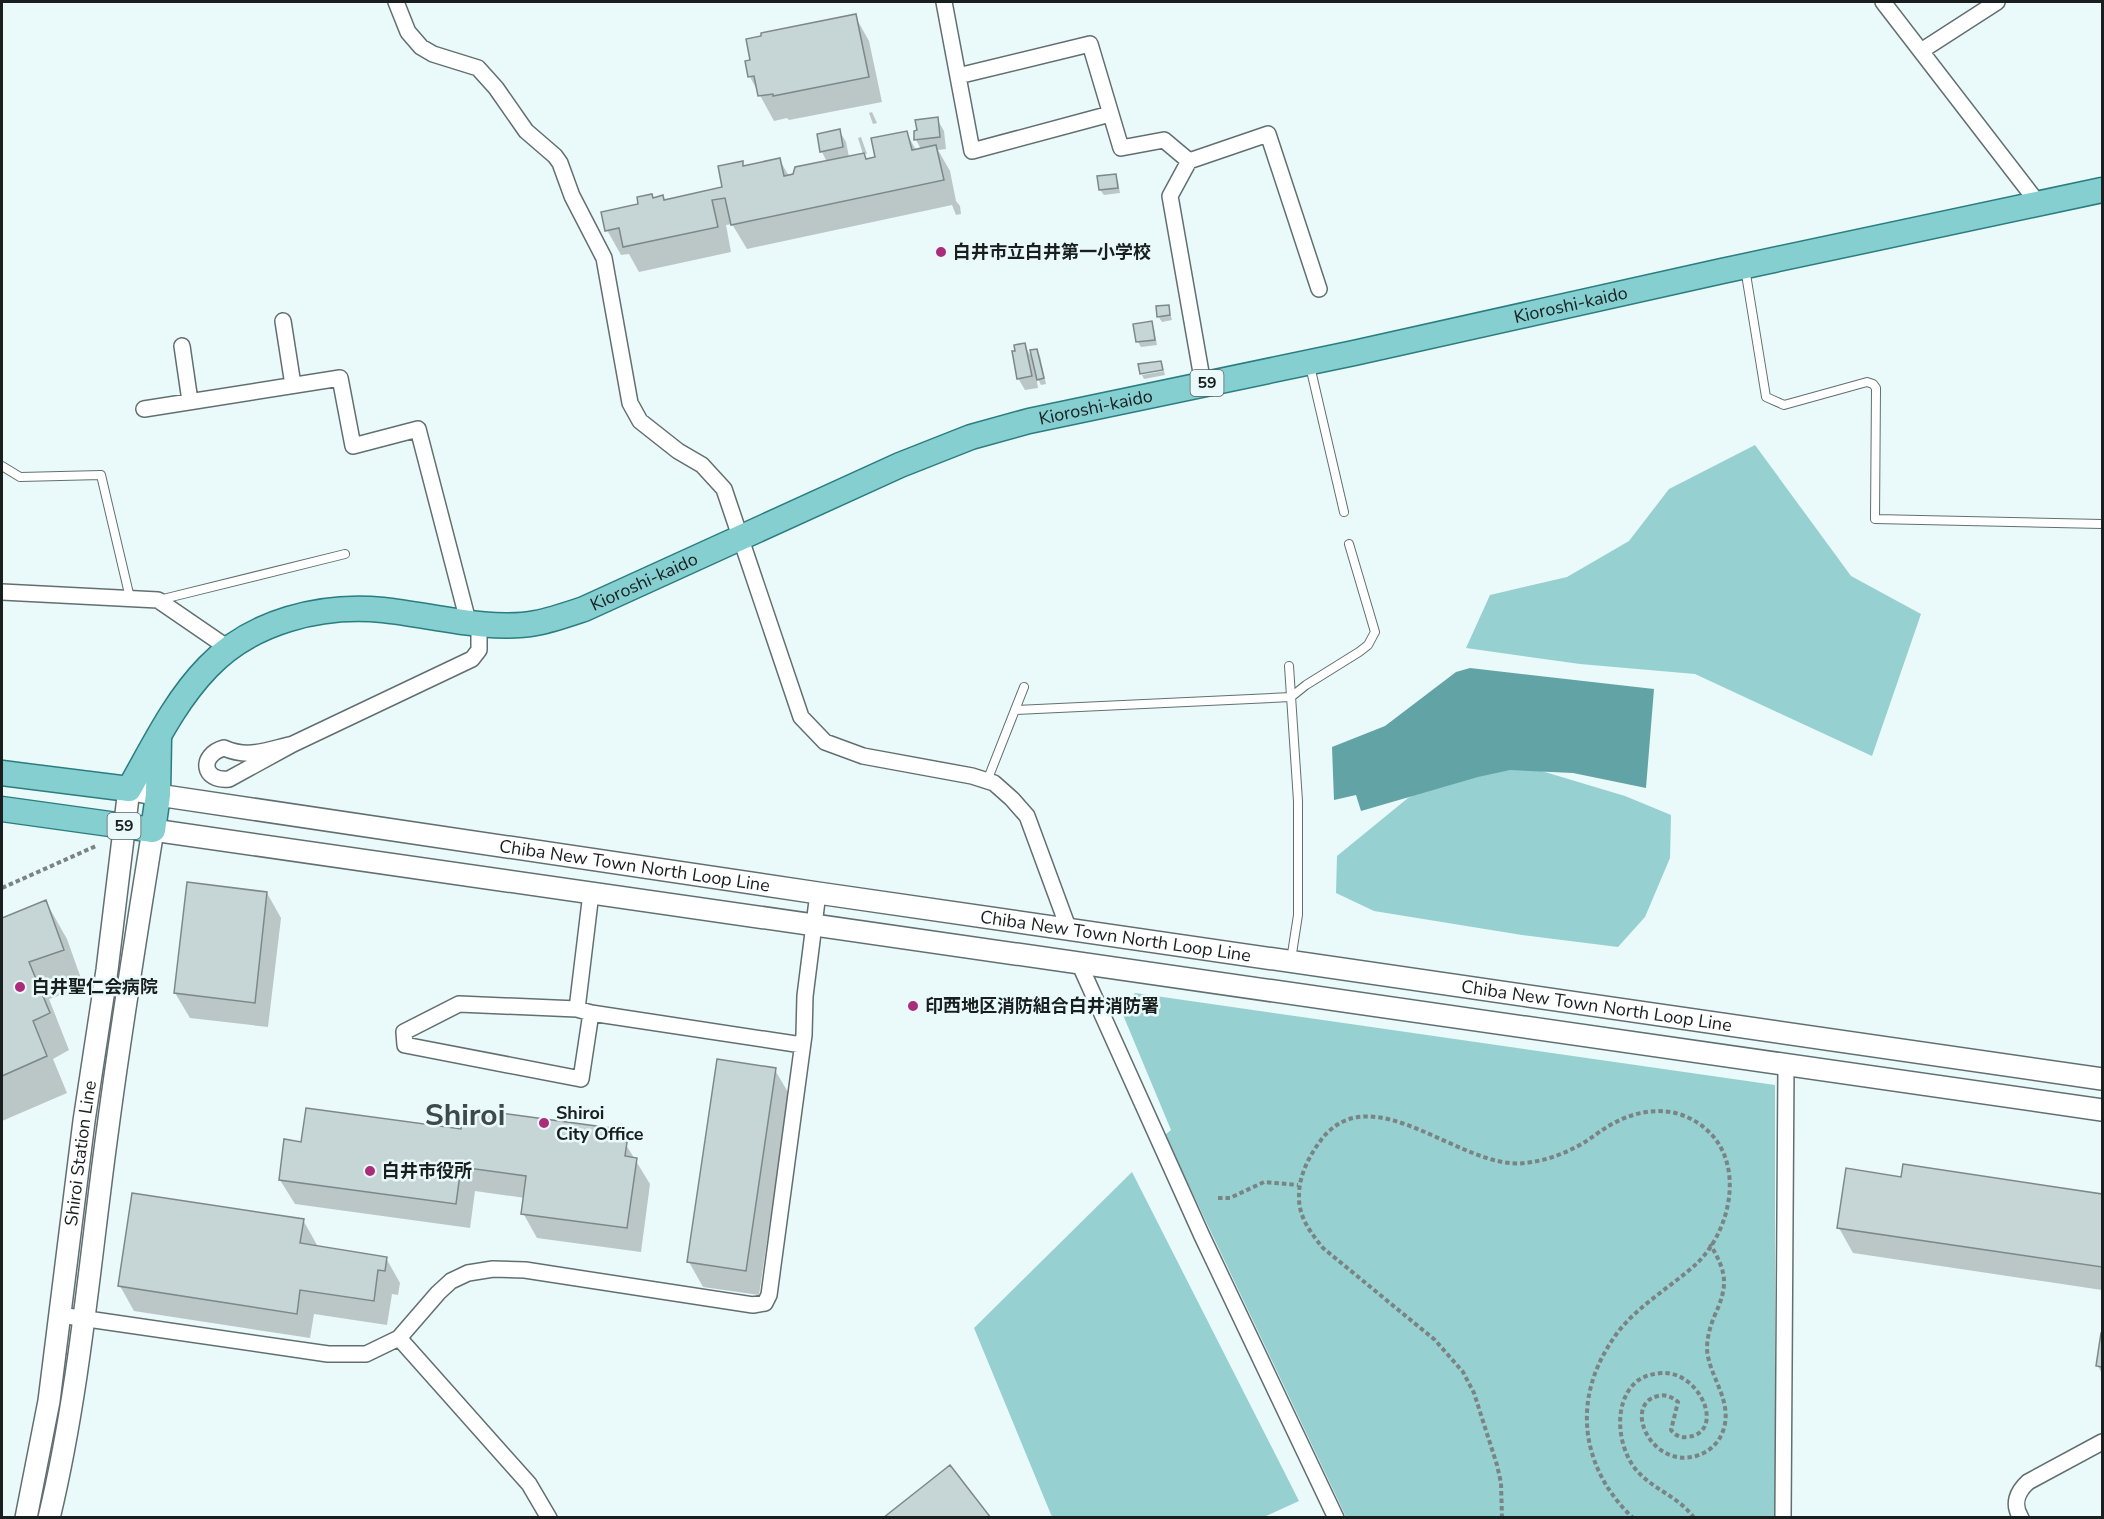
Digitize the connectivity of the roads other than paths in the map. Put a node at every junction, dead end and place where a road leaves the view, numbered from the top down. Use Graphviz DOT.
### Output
graph roads {
  1 [pos="396,2"];
  2 [pos="944,2"];
  3 [pos="1883,2"];
  4 [pos="1997,2"];
  5 [pos="1921,51"];
  6 [pos="958,76"];
  7 [pos="1110,114"];
  8 [pos="1189,161"];
  9 [pos="2103,190"];
  10 [pos="2038,203"];
  11 [pos="1745,267"];
  12 [pos="1319,289"];
  13 [pos="283,321"];
  14 [pos="182,346"];
  15 [pos="1309,362"];
  16 [pos="1203,384"];
  17 [pos="293,386"];
  18 [pos="190,402"];
  19 [pos="144,409"];
  20 [pos="2,466"];
  21 [pos="1344,512"];
  22 [pos="2103,524"];
  23 [pos="741,537"];
  24 [pos="1349,544"];
  25 [pos="345,554"];
  26 [pos="2,592"];
  27 [pos="130,598"];
  28 [pos="158,600"];
  29 [pos="473,622"];
  30 [pos="228,648"];
  31 [pos="1289,666"];
  32 [pos="1024,687"];
  33 [pos="1291,697"];
  34 [pos="1015,710"];
  35 [pos="159,736"];
  36 [pos="293,744"];
  37 [pos="2,773"];
  38 [pos="987,781"];
  39 [pos="129,789"];
  40 [pos="158,795"];
  41 [pos="2,808"];
  42 [pos="126,826"];
  43 [pos="153,830"];
  44 [pos="591,893"];
  45 [pos="818,893"];
  46 [pos="814,925"];
  47 [pos="1069,930"];
  48 [pos="1291,961"];
  49 [pos="1079,963"];
  50 [pos="584,1011"];
  51 [pos="802,1045"];
  52 [pos="1786,1065"];
  53 [pos="2102,1077"];
  54 [pos="2103,1110"];
  55 [pos="60,1315"];
  56 [pos="85,1318"];
  57 [pos="399,1338"];
  58 [pos="2103,1442"];
  59 [pos="26,1518"];
  60 [pos="49,1518"];
  61 [pos="549,1518"];
  62 [pos="1336,1518"];
  63 [pos="1783,1518"];
  64 [pos="2021,1518"];
  1 -- 23 [label="street"];
  2 -- 6 [label="street"];
  3 -- 5 [label="street"];
  4 -- 5 [label="street"];
  5 -- 10 [label="street"];
  6 -- 7 [label="street"];
  6 -- 7 [label="street"];
  7 -- 8 [label="street"];
  8 -- 12 [label="street"];
  8 -- 16 [label="street"];
  9 -- 10 [label="main road, Kioroshi-kaido / 59"];
  10 -- 11 [label="main road, Kioroshi-kaido / 59"];
  11 -- 15 [label="main road, Kioroshi-kaido / 59"];
  11 -- 22 [label="lane"];
  13 -- 17 [label="street"];
  14 -- 18 [label="street"];
  15 -- 16 [label="main road, Kioroshi-kaido / 59"];
  15 -- 21 [label="lane"];
  16 -- 23 [label="main road, Kioroshi-kaido / 59"];
  17 -- 18 [label="street"];
  17 -- 29 [label="street"];
  18 -- 19 [label="street"];
  20 -- 27 [label="lane"];
  23 -- 29 [label="main road, Kioroshi-kaido / 59"];
  23 -- 38 [label="street"];
  24 -- 33 [label="lane"];
  25 -- 28 [label="lane"];
  26 -- 27 [label="street"];
  27 -- 28 [label="street"];
  28 -- 30 [label="street"];
  29 -- 30 [label="main road, Kioroshi-kaido / 59"];
  29 -- 36 [label="street"];
  30 -- 35 [label="main road, Kioroshi-kaido / 59"];
  31 -- 33 [label="lane"];
  32 -- 34 [label="lane"];
  33 -- 34 [label="lane"];
  33 -- 48 [label="lane"];
  34 -- 38 [label="lane"];
  35 -- 39 [label="main road, Kioroshi-kaido / 59"];
  35 -- 40 [label="main road, 59"];
  36 -- 36 [label="street"];
  37 -- 39 [label="main road, 59"];
  38 -- 47 [label="street"];
  39 -- 40 [label="main road, Chiba New Town North Loop Line"];
  39 -- 42 [label="main road, Shiroi Station Line"];
  40 -- 43 [label="main road, 59"];
  40 -- 45 [label="main road, Chiba New Town North Loop Line"];
  41 -- 42 [label="main road, 59"];
  42 -- 43 [label="main road, 59"];
  42 -- 55 [label="main road, Shiroi Station Line"];
  43 -- 44 [label="main road, Chiba New Town North Loop Line"];
  43 -- 56 [label="main road, Shiroi Station Line"];
  44 -- 46 [label="main road, Chiba New Town North Loop Line"];
  44 -- 50 [label="street"];
  45 -- 46 [label="street"];
  45 -- 47 [label="main road, Chiba New Town North Loop Line"];
  46 -- 49 [label="main road, Chiba New Town North Loop Line"];
  46 -- 51 [label="street"];
  47 -- 48 [label="main road, Chiba New Town North Loop Line"];
  48 -- 53 [label="main road, Chiba New Town North Loop Line"];
  49 -- 52 [label="main road, Chiba New Town North Loop Line"];
  49 -- 62 [label="street"];
  50 -- 50 [label="street"];
  50 -- 51 [label="street"];
  51 -- 57 [label="street"];
  52 -- 54 [label="main road, Chiba New Town North Loop Line"];
  52 -- 63 [label="street"];
  55 -- 56 [label="street"];
  55 -- 59 [label="main road, Shiroi Station Line"];
  56 -- 57 [label="street"];
  56 -- 60 [label="main road, Shiroi Station Line"];
  57 -- 61 [label="street"];
  58 -- 64 [label="street"];
}
